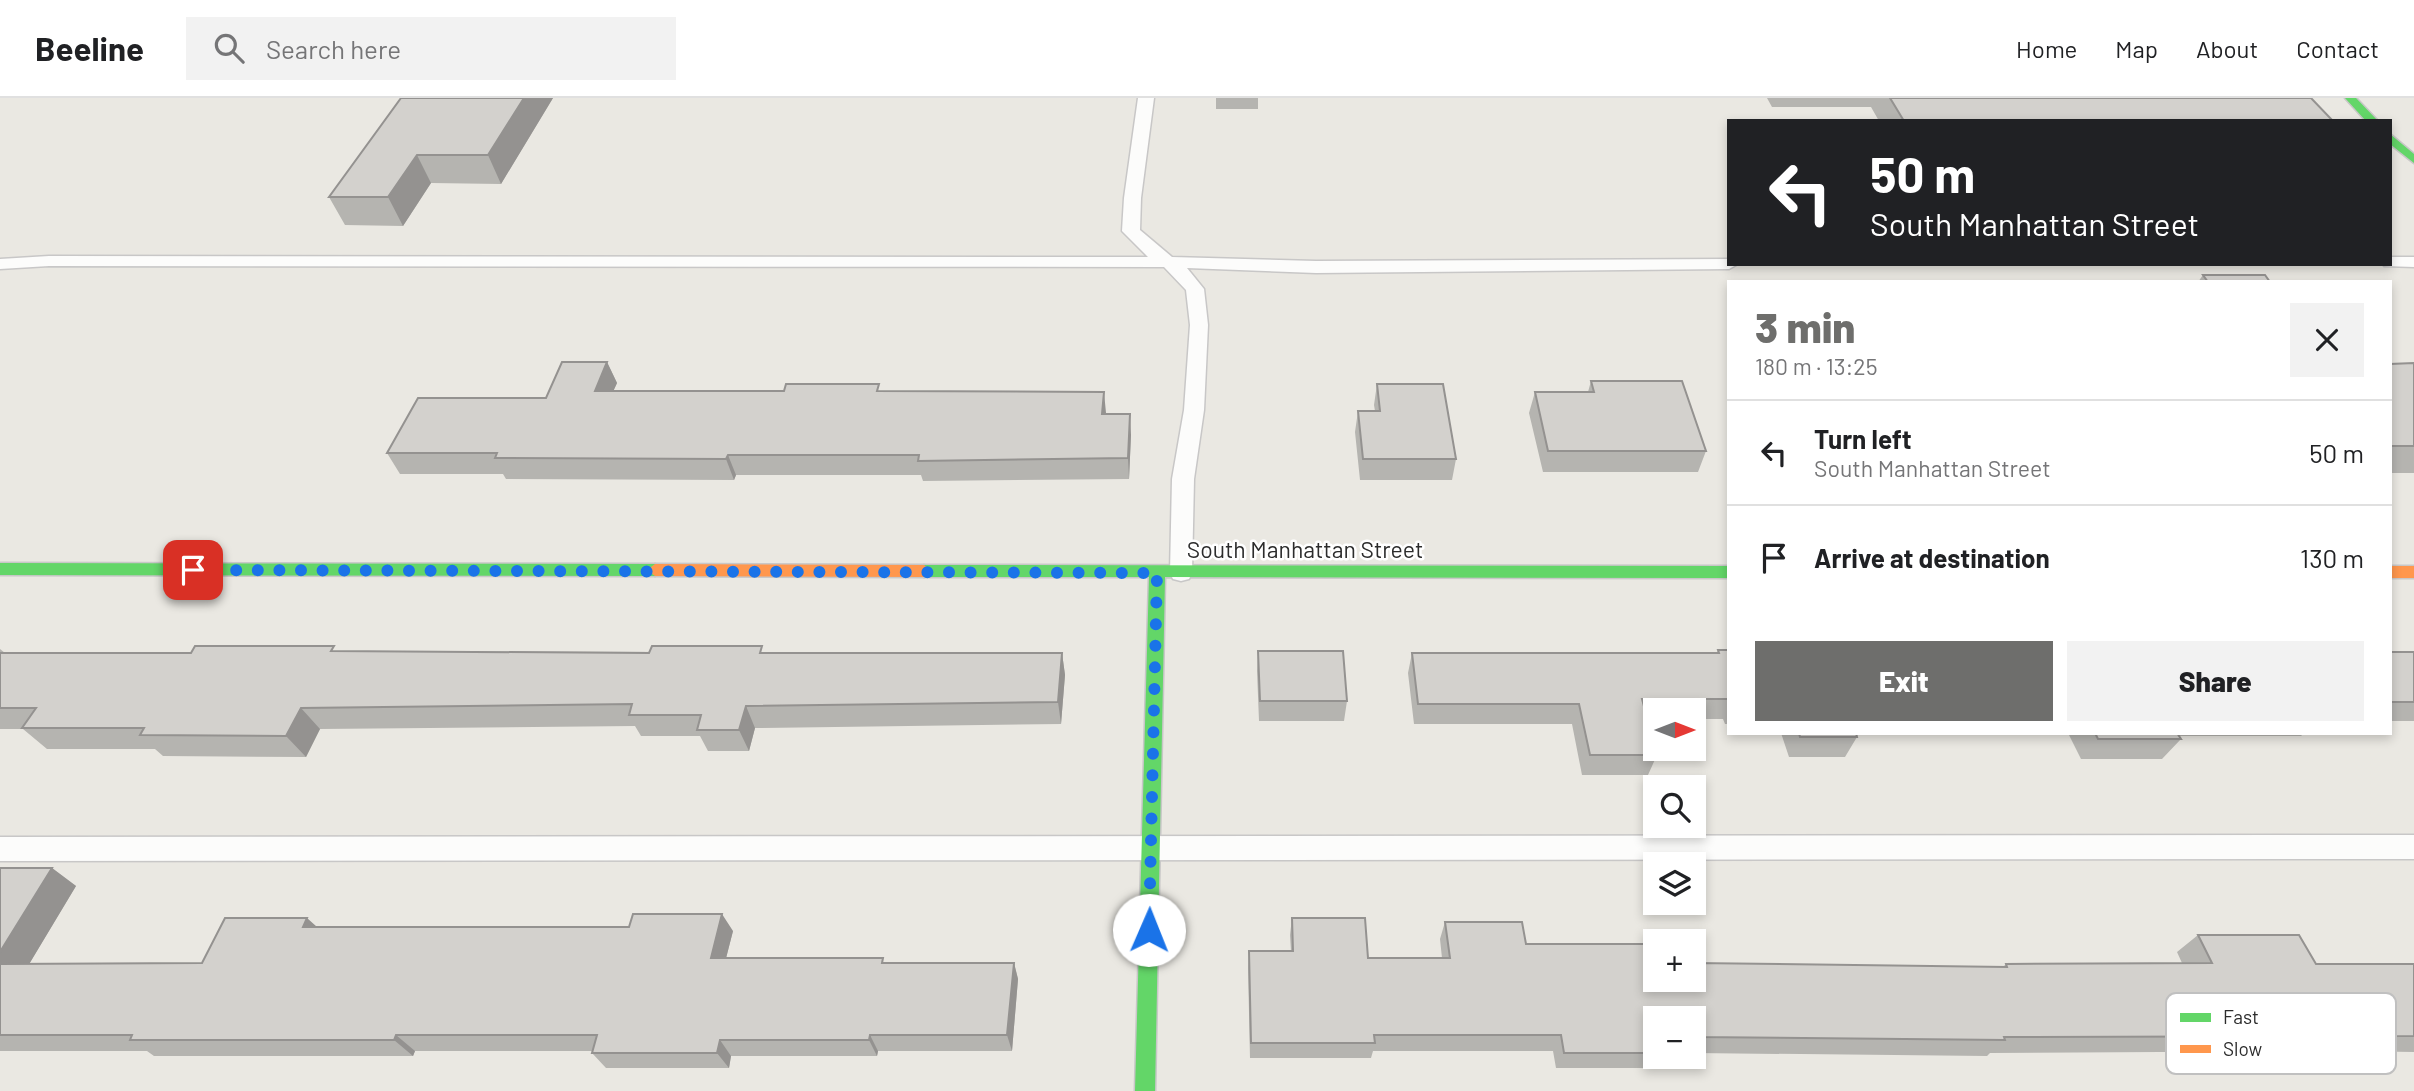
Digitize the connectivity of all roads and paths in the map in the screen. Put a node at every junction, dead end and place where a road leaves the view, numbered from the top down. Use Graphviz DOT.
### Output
graph roads {
  1 [pos="1146,98"];
  2 [pos="2350,98"];
  3 [pos="2371,119"];
  4 [pos="2392,139"];
  5 [pos="2414,160"];
  6 [pos="1168,262"];
  7 [pos="2392,262"];
  8 [pos="2414,262"];
  9 [pos="0,264"];
  10 [pos="1727,264"];
  11 [pos="0,569"];
  12 [pos="1727,572"];
  13 [pos="2392,572"];
  14 [pos="2414,572"];
  15 [pos="1157,573"];
  16 [pos="1181,573"];
  17 [pos="2414,846"];
  18 [pos="0,849"];
  19 [pos="1150,849"];
  20 [pos="1145,1091"];
  1 -- 6 [label="lane"];
  2 -- 3 [label="street"];
  4 -- 5 [label="street"];
  6 -- 9 [label="lane"];
  6 -- 10 [label="lane"];
  6 -- 16 [label="lane"];
  7 -- 8 [label="lane"];
  11 -- 15 [label="street, South Manhattan Street"];
  12 -- 16 [label="street, South Manhattan Street"];
  13 -- 14 [label="street"];
  15 -- 16 [label="street, South Manhattan Street"];
  15 -- 19 [label="street"];
  17 -- 19 [label="lane"];
  18 -- 19 [label="lane"];
  19 -- 20 [label="street"];
}
